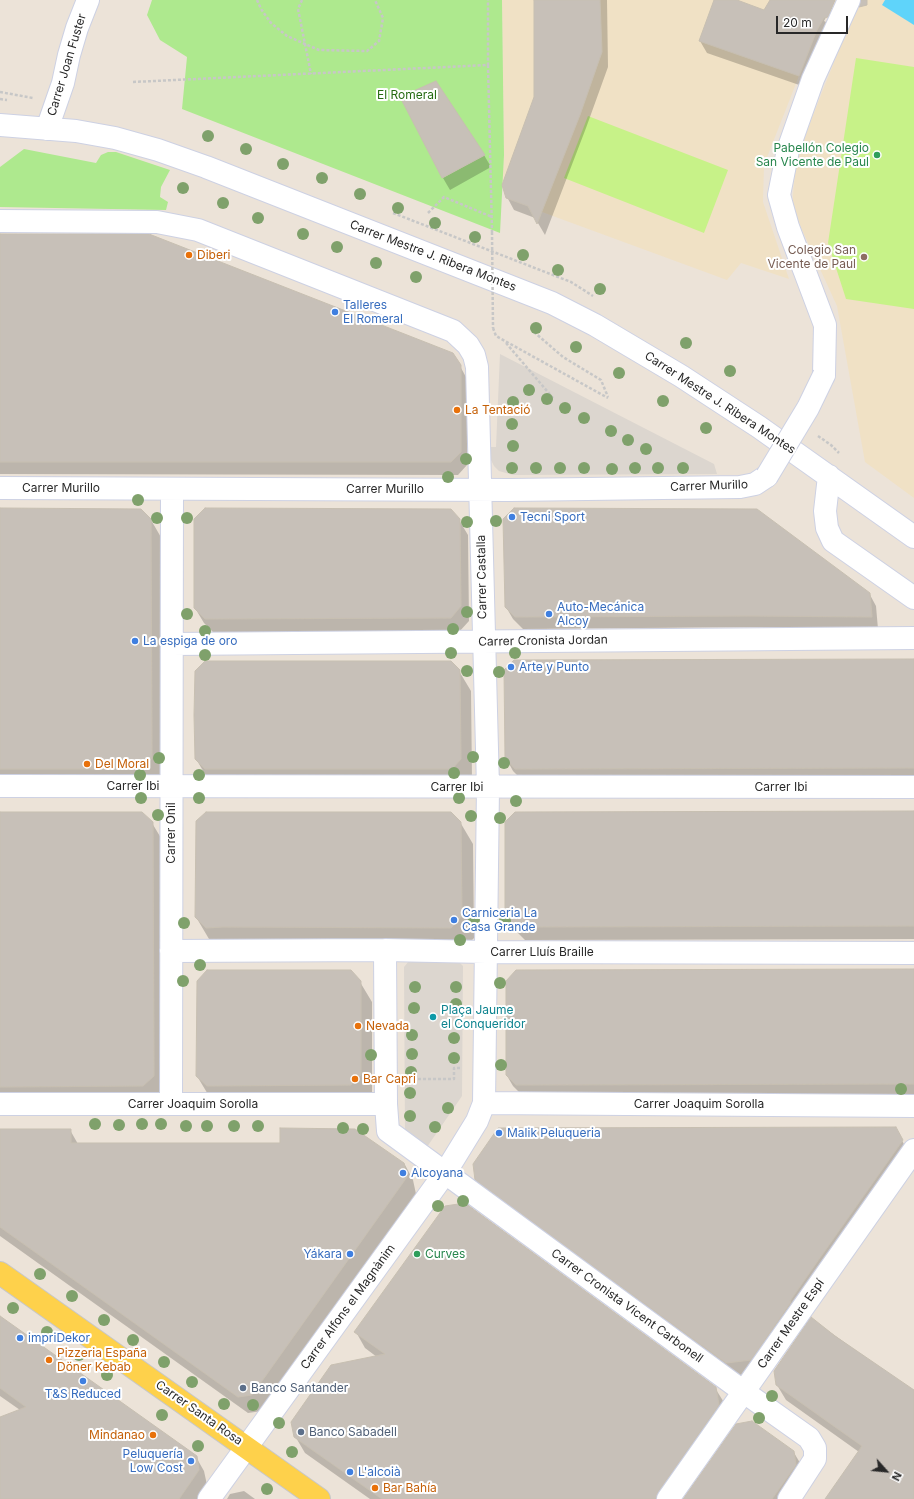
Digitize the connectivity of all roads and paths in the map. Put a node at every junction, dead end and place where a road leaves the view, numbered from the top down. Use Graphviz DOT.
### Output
graph roads {
  1 [pos="88,0"];
  2 [pos="257,0"];
  3 [pos="302,0"];
  4 [pos="375,0"];
  5 [pos="488,0"];
  6 [pos="849,0"];
  7 [pos="305,44"];
  8 [pos="488,65"];
  9 [pos="311,74"];
  10 [pos="133,82"];
  11 [pos="0,125"];
  12 [pos="48,129"];
  13 [pos="428,213"];
  14 [pos="492,217"];
  15 [pos="0,221"];
  16 [pos="534,332"];
  17 [pos="505,341"];
  18 [pos="553,398"];
  19 [pos="829,476"];
  20 [pos="0,488"];
  21 [pos="172,489"];
  22 [pos="480,489"];
  23 [pos="914,537"];
  24 [pos="914,598"];
  25 [pos="914,638"];
  26 [pos="483,642"];
  27 [pos="172,644"];
  28 [pos="0,786"];
  29 [pos="171,786"];
  30 [pos="488,787"];
  31 [pos="914,787"];
  32 [pos="385,950"];
  33 [pos="171,951"];
  34 [pos="486,952"];
  35 [pos="914,952"];
  36 [pos="386,1069"];
  37 [pos="485,1069"];
  38 [pos="484,1103"];
  39 [pos="0,1104"];
  40 [pos="171,1104"];
  41 [pos="386,1104"];
  42 [pos="914,1106"];
  43 [pos="914,1150"];
  44 [pos="445,1174"];
  45 [pos="0,1273"];
  46 [pos="744,1392"];
  47 [pos="246,1447"];
  48 [pos="209,1499"];
  49 [pos="319,1499"];
  50 [pos="668,1499"];
  51 [pos="790,1499"];
  1 -- 12 [label="street, Carrer Joan Fuster"];
  2 -- 7 [label="path"];
  3 -- 7 [label="path"];
  4 -- 7 [label="path"];
  5 -- 8 [label="path"];
  6 -- 22 [label="street, Carrer Murillo, bridge"];
  7 -- 9 [label="path"];
  8 -- 9 [label="path"];
  8 -- 14 [label="path"];
  9 -- 10 [label="path"];
  11 -- 12 [label="street, Carrer Mestre J. Ribera Montes"];
  12 -- 19 [label="street, Carrer Mestre J. Ribera Montes"];
  13 -- 14 [label="path"];
  14 -- 17 [label="path, bridge"];
  15 -- 22 [label="street, Carrer Castalla"];
  16 -- 17 [label="path"];
  17 -- 18 [label="path"];
  19 -- 23 [label="street, Carrer Mestre J. Ribera Montes"];
  19 -- 24 [label="street"];
  20 -- 21 [label="street, Carrer Murillo"];
  21 -- 22 [label="street, Carrer Murillo"];
  21 -- 27 [label="street, Carrer Onil"];
  22 -- 26 [label="street, Carrer Castalla"];
  25 -- 26 [label="street, Carrer Cronista Jordan"];
  26 -- 27 [label="street, Carrer Cronista Jordan"];
  26 -- 30 [label="street, Carrer Castalla"];
  27 -- 29 [label="street, Carrer Onil"];
  28 -- 29 [label="street, Carrer Ibi"];
  29 -- 30 [label="street, Carrer Ibi"];
  29 -- 33 [label="street, Carrer Onil"];
  30 -- 31 [label="street, Carrer Ibi"];
  30 -- 34 [label="street, Carrer Castalla"];
  32 -- 33 [label="street, Carrer Lluís Braille"];
  32 -- 34 [label="street, Carrer Lluís Braille"];
  32 -- 36 [label="street"];
  33 -- 40 [label="street, Carrer Onil"];
  34 -- 35 [label="street, Carrer Lluís Braille"];
  34 -- 37 [label="street"];
  36 -- 37 [label="path"];
  36 -- 41 [label="street"];
  37 -- 38 [label="street"];
  38 -- 42 [label="street, Carrer Joaquim Sorolla"];
  38 -- 44 [label="street"];
  39 -- 40 [label="street, Carrer Joaquim Sorolla"];
  40 -- 41 [label="street, Carrer Joaquim Sorolla"];
  41 -- 44 [label="street"];
  43 -- 46 [label="street, Carrer Mestre Espí"];
  44 -- 46 [label="street, Carrer Cronista Vicent Carbonell"];
  44 -- 47 [label="street, Carrer Alfons el Magnànim"];
  45 -- 47 [label="main road, Carrer Santa Rosa"];
  46 -- 50 [label="street, Carrer Mestre Espí"];
  46 -- 51 [label="street, Carrer Cronista Vicent Carbonell"];
  47 -- 48 [label="street, Carrer Alfons el Magnànim"];
  47 -- 49 [label="main road, Carrer Santa Rosa"];
}
